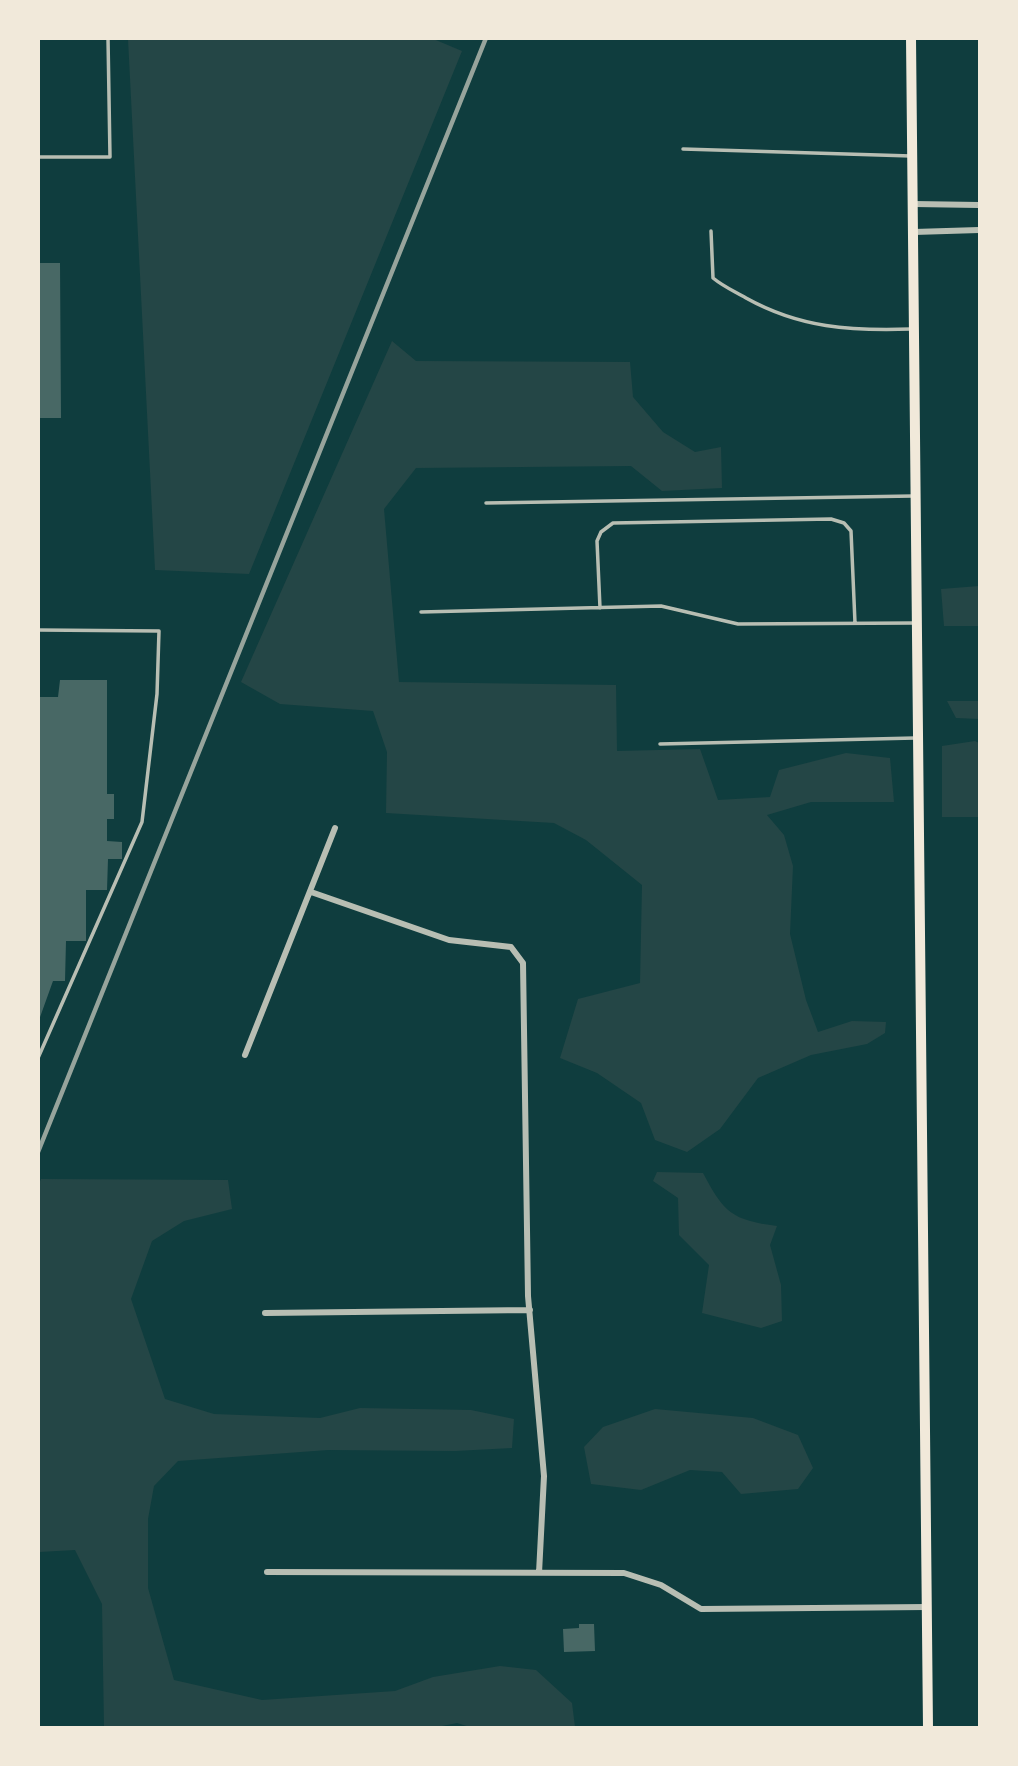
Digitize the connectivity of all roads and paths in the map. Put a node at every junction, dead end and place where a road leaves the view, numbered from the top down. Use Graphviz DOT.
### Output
graph roads {
  1 [pos="108,38"];
  2 [pos="911,38"];
  3 [pos="683,149"];
  4 [pos="913,156"];
  5 [pos="38,157"];
  6 [pos="914,204"];
  7 [pos="979,205"];
  8 [pos="979,230"];
  9 [pos="711,231"];
  10 [pos="914,232"];
  11 [pos="913,329"];
  12 [pos="915,495"];
  13 [pos="486,503"];
  14 [pos="600,608"];
  15 [pos="421,612"];
  16 [pos="916,622"];
  17 [pos="855,623"];
  18 [pos="38,630"];
  19 [pos="918,738"];
  20 [pos="660,744"];
  21 [pos="335,828"];
  22 [pos="311,892"];
  23 [pos="245,1055"];
  24 [pos="38,1058"];
  25 [pos="530,1310"];
  26 [pos="265,1313"];
  27 [pos="267,1572"];
  28 [pos="539,1573"];
  29 [pos="927,1607"];
  30 [pos="928,1727"];
  1 -- 5 [label="lane"];
  2 -- 4 [label="main road"];
  3 -- 4 [label="lane"];
  4 -- 6 [label="main road"];
  6 -- 7 [label="street"];
  6 -- 10 [label="main road"];
  8 -- 10 [label="street"];
  9 -- 11 [label="lane"];
  10 -- 11 [label="main road"];
  11 -- 12 [label="main road"];
  12 -- 13 [label="lane"];
  12 -- 16 [label="main road"];
  14 -- 15 [label="lane"];
  14 -- 17 [label="lane"];
  14 -- 17 [label="lane"];
  16 -- 17 [label="lane"];
  16 -- 19 [label="main road"];
  18 -- 24 [label="lane"];
  19 -- 20 [label="lane"];
  19 -- 29 [label="main road"];
  21 -- 22 [label="street"];
  22 -- 23 [label="street"];
  22 -- 25 [label="street"];
  25 -- 26 [label="street"];
  25 -- 28 [label="street"];
  27 -- 28 [label="street"];
  28 -- 29 [label="street"];
  29 -- 30 [label="main road"];
}
